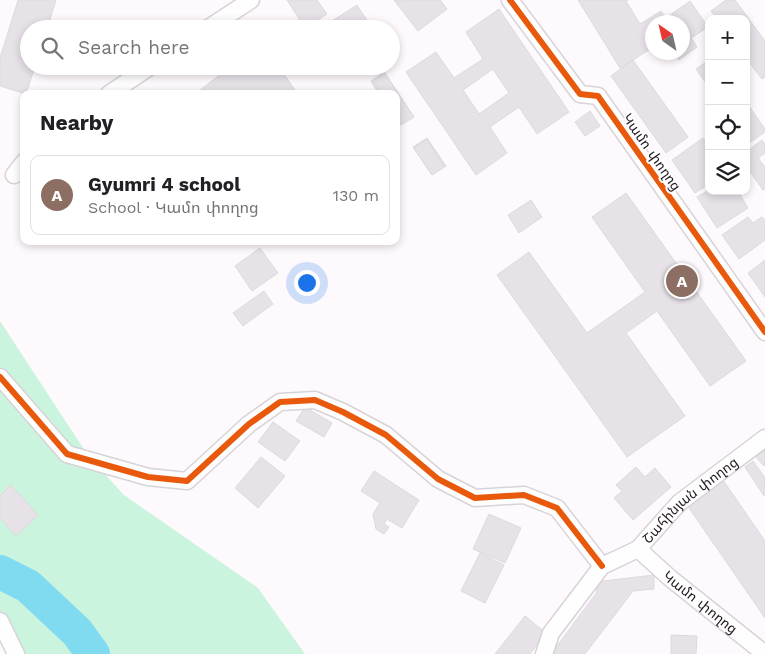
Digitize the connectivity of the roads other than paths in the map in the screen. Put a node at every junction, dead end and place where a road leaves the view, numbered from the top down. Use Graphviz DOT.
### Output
graph roads {
  1 [pos="250,0"];
  2 [pos="510,0"];
  3 [pos="220,20"];
  4 [pos="138,75"];
  5 [pos="115,90"];
  6 [pos="765,332"];
  7 [pos="0,377"];
  8 [pos="765,438"];
  9 [pos="638,548"];
  10 [pos="602,566"];
  11 [pos="0,621"];
  12 [pos="16,654"];
  13 [pos="544,654"];
  14 [pos="765,654"];
  1 -- 3 [label="street"];
  2 -- 6 [label="street, Կամո փողոց"];
  4 -- 5 [label="street"];
  7 -- 10 [label="street"];
  8 -- 9 [label="street, Շահինյան փողոց"];
  9 -- 10 [label="street, Շահինյան փողոց"];
  9 -- 14 [label="street, Կամո փողոց"];
  10 -- 13 [label="street, Շահինյան փողոց"];
  11 -- 12 [label="street"];
}
